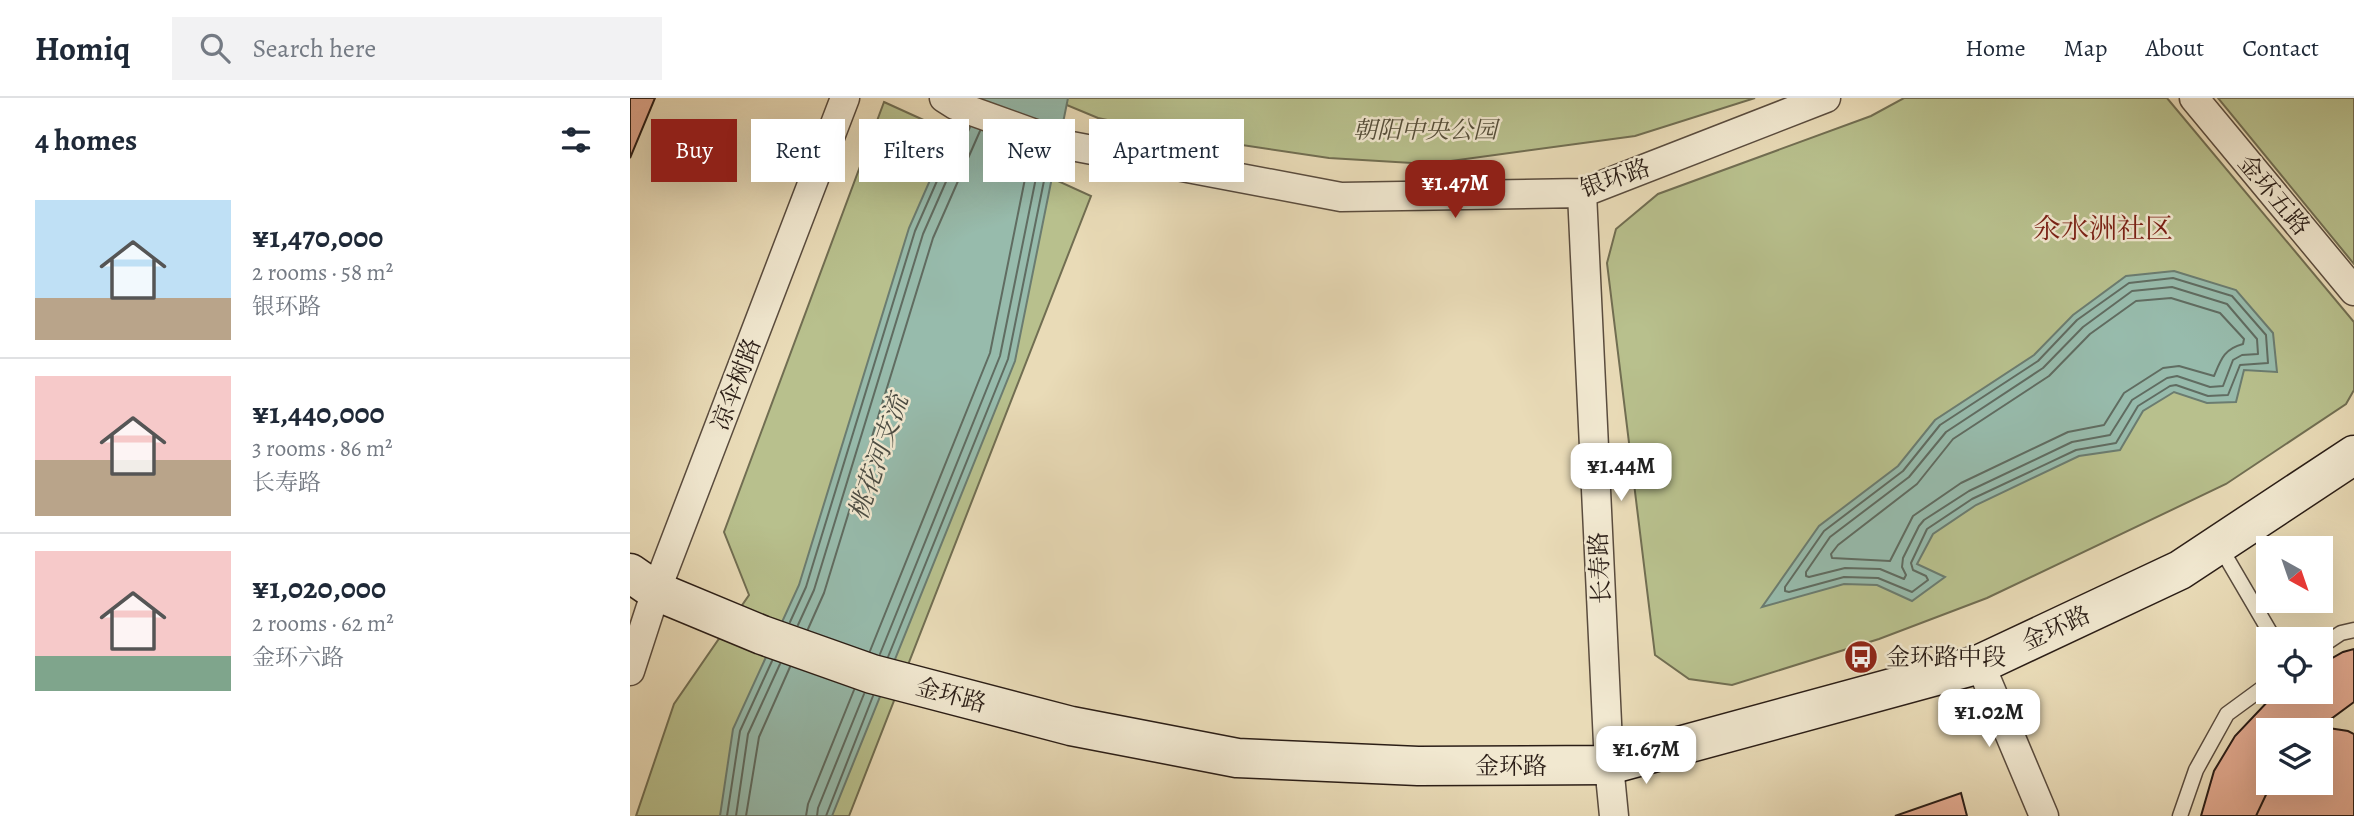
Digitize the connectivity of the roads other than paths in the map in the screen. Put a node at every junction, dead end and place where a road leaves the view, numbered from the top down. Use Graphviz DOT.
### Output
graph roads {
  1 [pos="845,98"];
  2 [pos="1826,98"];
  3 [pos="2194,98"];
  4 [pos="949,102"];
  5 [pos="1582,193"];
  6 [pos="2354,291"];
  7 [pos="2354,455"];
  8 [pos="2218,544"];
  9 [pos="643,582"];
  10 [pos="2267,627"];
  11 [pos="2354,630"];
  12 [pos="2333,638"];
  13 [pos="1980,664"];
  14 [pos="630,671"];
  15 [pos="2256,693"];
  16 [pos="1609,765"];
  17 [pos="1614,816"];
  18 [pos="2044,816"];
  19 [pos="2180,816"];
  1 -- 9 [label="street, 凉伞树路"];
  2 -- 5 [label="street, 银环路"];
  3 -- 6 [label="street, 金环五路"];
  4 -- 5 [label="street, 银环路"];
  5 -- 16 [label="street, 长寿路"];
  7 -- 8 [label="street, 金环路"];
  8 -- 10 [label="lane"];
  8 -- 13 [label="street, 金环路"];
  9 -- 14 [label="street, 凉伞树路"];
  9 -- 16 [label="street, 金环路"];
  11 -- 12 [label="lane"];
  13 -- 16 [label="street, 金环路"];
  13 -- 18 [label="street"];
  15 -- 19 [label="lane"];
  16 -- 17 [label="street, 长寿路"];
}
